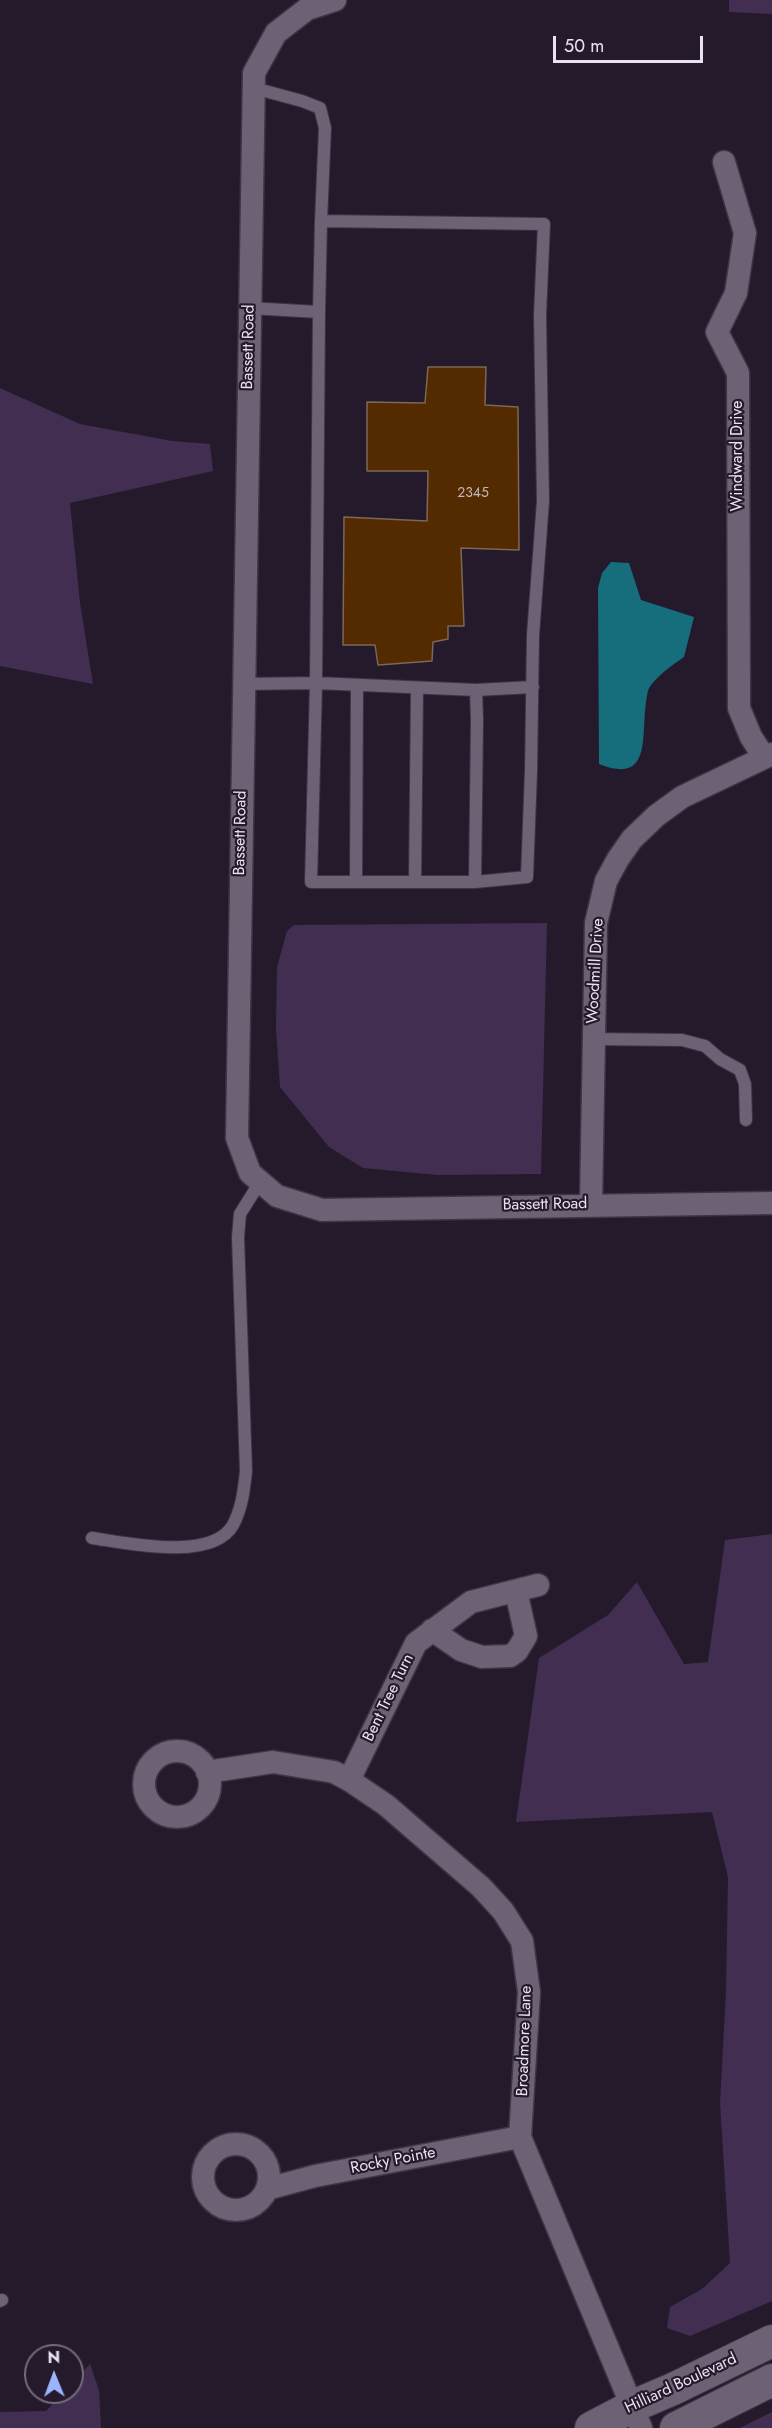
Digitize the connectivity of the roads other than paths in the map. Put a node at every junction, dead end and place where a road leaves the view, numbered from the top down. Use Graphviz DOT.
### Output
graph roads {
  1 [pos="335,0"];
  2 [pos="254,88"];
  3 [pos="724,162"];
  4 [pos="321,221"];
  5 [pos="249,308"];
  6 [pos="319,312"];
  7 [pos="316,683"];
  8 [pos="243,684"];
  9 [pos="357,685"];
  10 [pos="532,687"];
  11 [pos="417,688"];
  12 [pos="476,690"];
  13 [pos="768,755"];
  14 [pos="356,882"];
  15 [pos="415,882"];
  16 [pos="475,882"];
  17 [pos="593,1039"];
  18 [pos="746,1120"];
  19 [pos="260,1182"];
  20 [pos="772,1203"];
  21 [pos="591,1204"];
  22 [pos="92,1538"];
  23 [pos="538,1584"];
  24 [pos="516,1591"];
  25 [pos="432,1630"];
  26 [pos="207,1772"];
  27 [pos="349,1780"];
  28 [pos="520,2137"];
  29 [pos="267,2189"];
  30 [pos="772,2341"];
  31 [pos="772,2380"];
  32 [pos="636,2417"];
  33 [pos="591,2428"];
  34 [pos="676,2428"];
  1 -- 2 [label="street, Bassett Road"];
  2 -- 4 [label="lane"];
  2 -- 5 [label="street, Bassett Road"];
  3 -- 13 [label="street, Windward Drive"];
  4 -- 6 [label="lane"];
  4 -- 10 [label="lane"];
  5 -- 6 [label="lane"];
  5 -- 8 [label="street, Bassett Road"];
  6 -- 7 [label="lane"];
  7 -- 8 [label="lane"];
  7 -- 9 [label="lane"];
  7 -- 14 [label="lane"];
  8 -- 19 [label="street, Bassett Road"];
  9 -- 11 [label="lane"];
  9 -- 14 [label="lane"];
  10 -- 12 [label="lane"];
  10 -- 16 [label="lane"];
  11 -- 12 [label="lane"];
  11 -- 15 [label="lane"];
  12 -- 16 [label="lane"];
  13 -- 17 [label="street, Woodmill Drive"];
  14 -- 15 [label="lane"];
  15 -- 16 [label="lane"];
  17 -- 18 [label="lane"];
  17 -- 21 [label="street, Woodmill Drive"];
  19 -- 21 [label="street, Bassett Road"];
  19 -- 22 [label="lane"];
  20 -- 21 [label="street, Bassett Road"];
  23 -- 24 [label="street, Bent Tree Turn"];
  24 -- 25 [label="street, Bent Tree Turn"];
  24 -- 25 [label="street"];
  25 -- 27 [label="street, Bent Tree Turn"];
  26 -- 27 [label="street, Broadmore Lane"];
  27 -- 28 [label="street, Broadmore Lane"];
  28 -- 29 [label="street, Rocky Pointe"];
  28 -- 32 [label="street, Broadmore Lane"];
  30 -- 32 [label="main road, Hilliard Boulevard"];
  31 -- 34 [label="main road"];
  32 -- 33 [label="main road, Hilliard Boulevard"];
}
